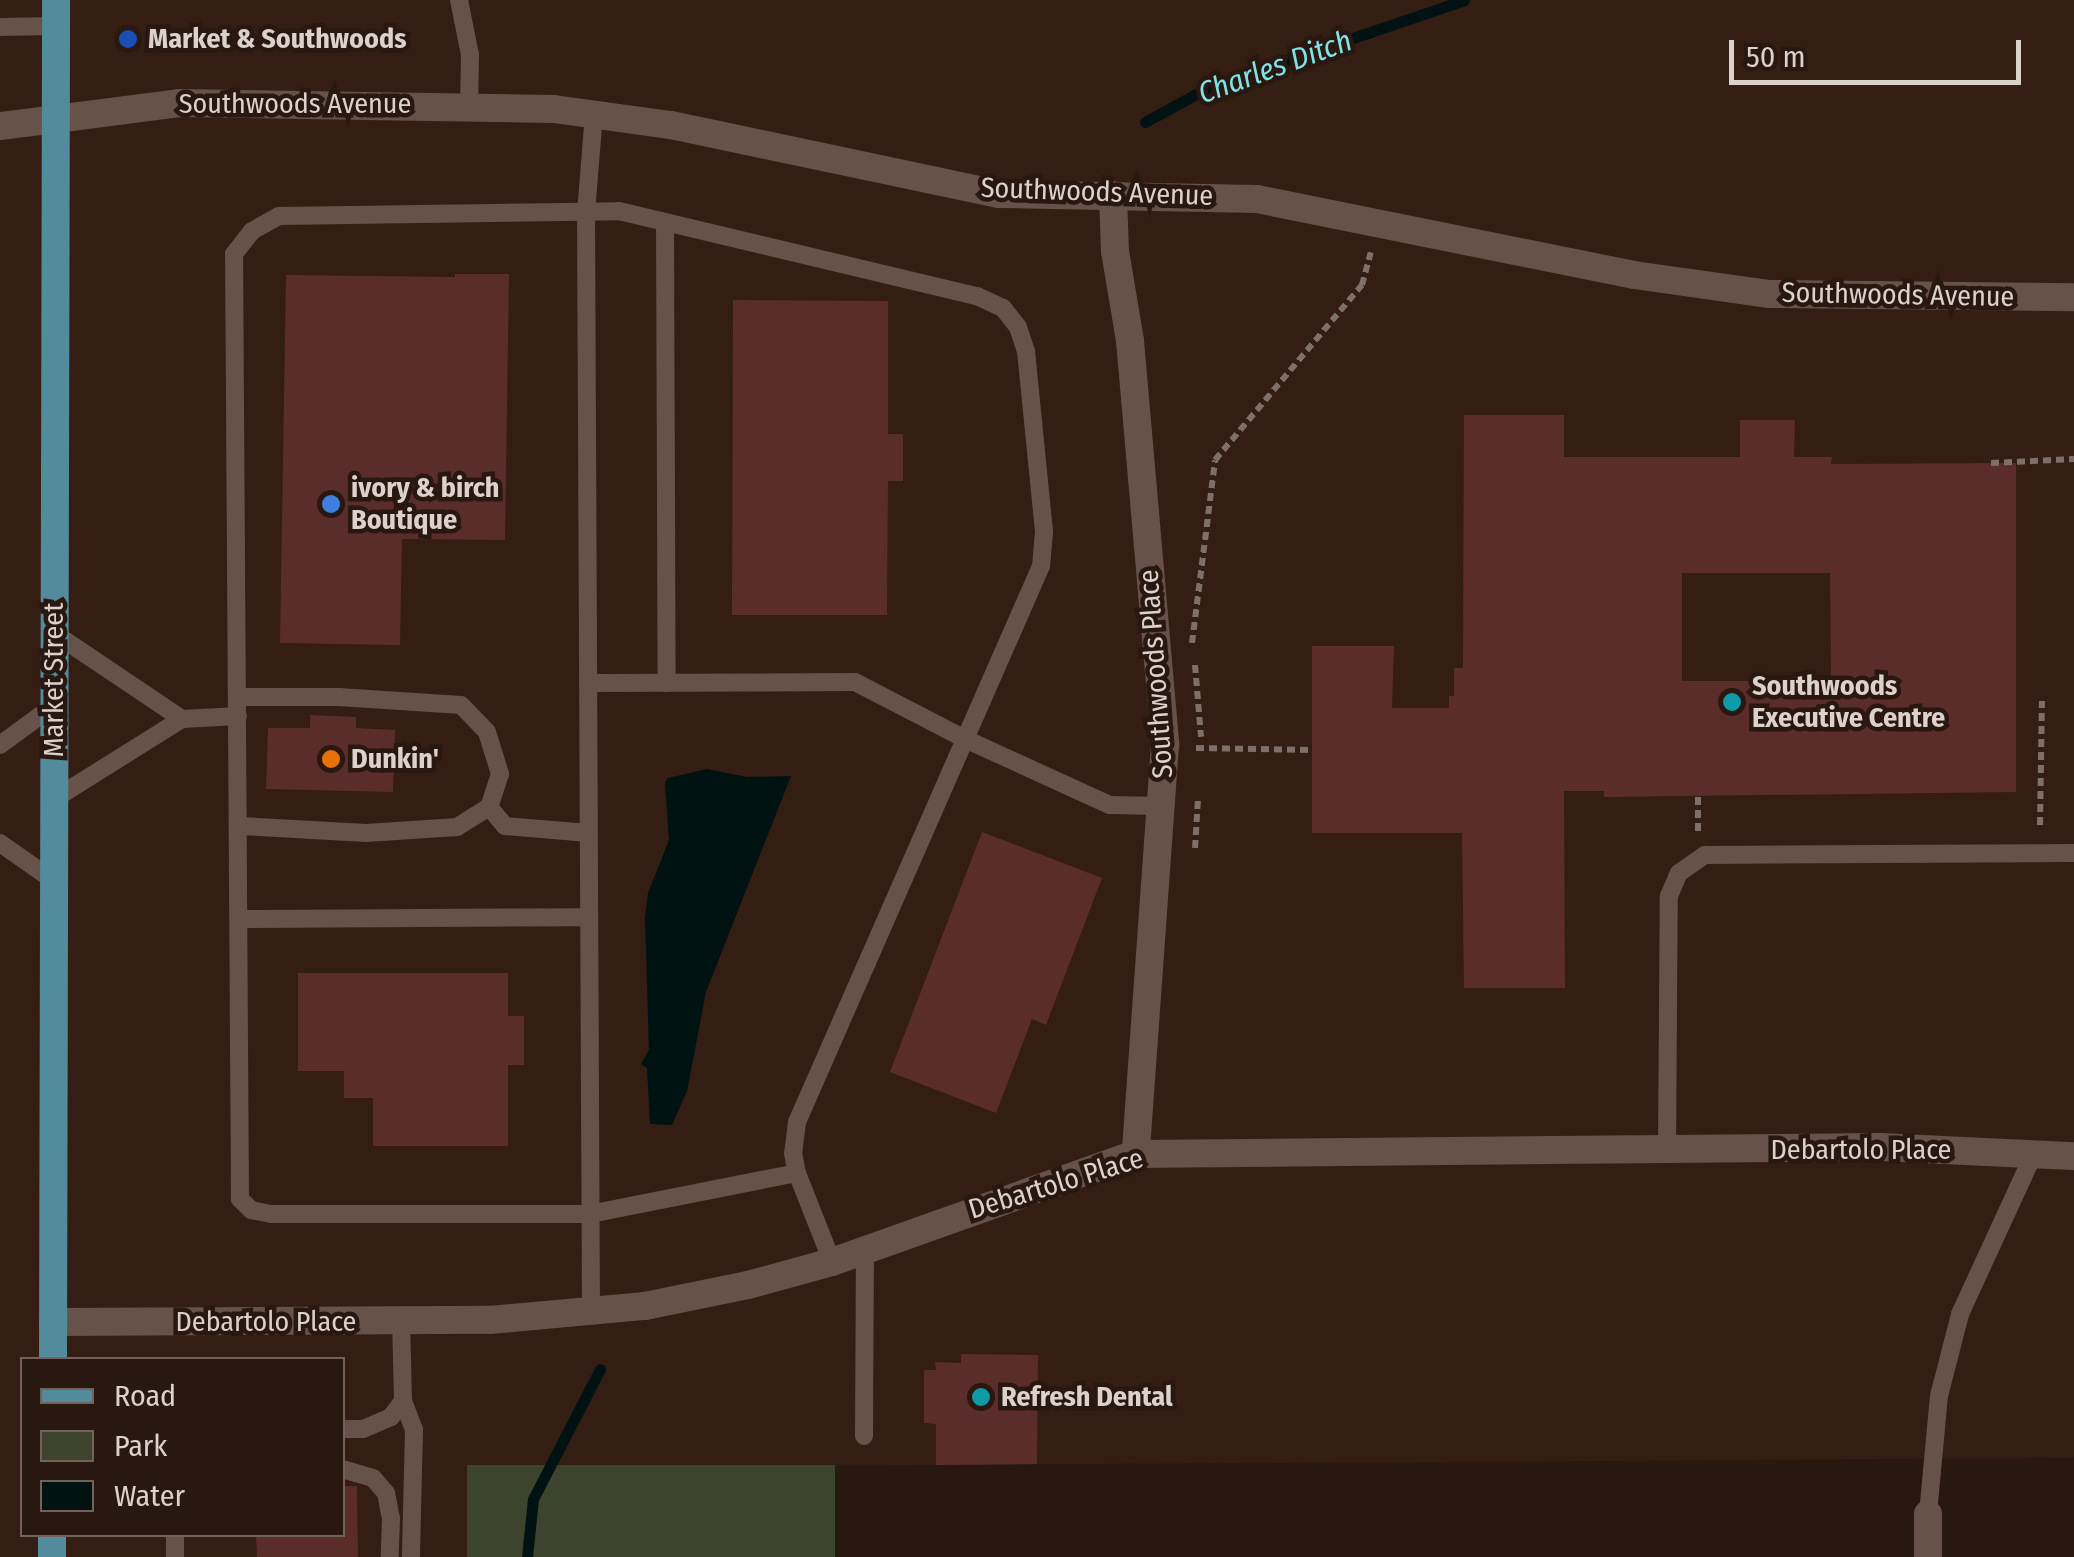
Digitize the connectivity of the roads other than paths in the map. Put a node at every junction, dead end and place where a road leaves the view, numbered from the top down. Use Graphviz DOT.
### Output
graph roads {
  1 [pos="459,0"];
  2 [pos="56,13"];
  3 [pos="0,27"];
  4 [pos="469,105"];
  5 [pos="594,114"];
  6 [pos="56,119"];
  7 [pos="0,126"];
  8 [pos="1112,195"];
  9 [pos="586,213"];
  10 [pos="665,222"];
  11 [pos="2074,297"];
  12 [pos="54,633"];
  13 [pos="588,683"];
  14 [pos="667,683"];
  15 [pos="53,706"];
  16 [pos="238,707"];
  17 [pos="182,719"];
  18 [pos="965,740"];
  19 [pos="0,745"];
  20 [pos="54,799"];
  21 [pos="1162,806"];
  22 [pos="489,807"];
  23 [pos="239,826"];
  24 [pos="589,832"];
  25 [pos="0,843"];
  26 [pos="2074,852"];
  27 [pos="54,881"];
  28 [pos="589,917"];
  29 [pos="239,919"];
  30 [pos="1667,1151"];
  31 [pos="2034,1153"];
  32 [pos="1136,1154"];
  33 [pos="2073,1154"];
  34 [pos="798,1173"];
  35 [pos="589,1214"];
  36 [pos="865,1249"];
  37 [pos="832,1262"];
  38 [pos="591,1313"];
  39 [pos="400,1321"];
  40 [pos="53,1322"];
  41 [pos="52,1357"];
  42 [pos="402,1400"];
  43 [pos="345,1429"];
  44 [pos="864,1436"];
  45 [pos="345,1470"];
  46 [pos="1928,1514"];
  47 [pos="390,1557"];
  48 [pos="411,1557"];
  49 [pos="1928,1557"];
  1 -- 4 [label="lane"];
  2 -- 3 [label="lane"];
  2 -- 6 [label="main road, Market Street"];
  4 -- 5 [label="street, Southwoods Avenue"];
  4 -- 6 [label="street, Southwoods Avenue"];
  5 -- 8 [label="street, Southwoods Avenue"];
  5 -- 9 [label="lane"];
  6 -- 7 [label="street, Southwoods Avenue"];
  6 -- 12 [label="main road, Market Street"];
  8 -- 11 [label="street, Southwoods Avenue"];
  8 -- 21 [label="street, Southwoods Place"];
  9 -- 10 [label="lane"];
  9 -- 13 [label="lane"];
  9 -- 16 [label="lane"];
  10 -- 14 [label="lane"];
  10 -- 18 [label="lane"];
  12 -- 15 [label="main road, Market Street"];
  12 -- 17 [label="lane"];
  13 -- 14 [label="lane"];
  13 -- 24 [label="lane"];
  14 -- 18 [label="lane"];
  15 -- 19 [label="lane"];
  15 -- 20 [label="main road, Market Street"];
  16 -- 17 [label="lane"];
  16 -- 22 [label="lane"];
  16 -- 23 [label="lane"];
  17 -- 20 [label="lane"];
  18 -- 21 [label="lane"];
  18 -- 34 [label="lane"];
  20 -- 27 [label="main road, Market Street"];
  21 -- 32 [label="street, Southwoods Place"];
  22 -- 23 [label="lane"];
  22 -- 24 [label="lane"];
  23 -- 29 [label="lane"];
  24 -- 28 [label="lane"];
  25 -- 27 [label="lane"];
  26 -- 30 [label="lane"];
  27 -- 40 [label="main road, Market Street"];
  28 -- 29 [label="lane"];
  28 -- 35 [label="lane"];
  29 -- 35 [label="lane"];
  30 -- 31 [label="street, Debartolo Place"];
  30 -- 32 [label="street, Debartolo Place"];
  31 -- 33 [label="street, Debartolo Place"];
  31 -- 46 [label="lane"];
  32 -- 36 [label="street, Debartolo Place"];
  34 -- 35 [label="lane"];
  34 -- 37 [label="lane"];
  35 -- 38 [label="lane"];
  36 -- 37 [label="street, Debartolo Place"];
  36 -- 44 [label="lane"];
  37 -- 38 [label="street, Debartolo Place"];
  38 -- 39 [label="street, Debartolo Place"];
  39 -- 40 [label="street, Debartolo Place"];
  39 -- 42 [label="lane"];
  40 -- 41 [label="main road, Market Street"];
  42 -- 43 [label="lane"];
  42 -- 48 [label="lane"];
  45 -- 47 [label="lane"];
  46 -- 49 [label="street"];
}
